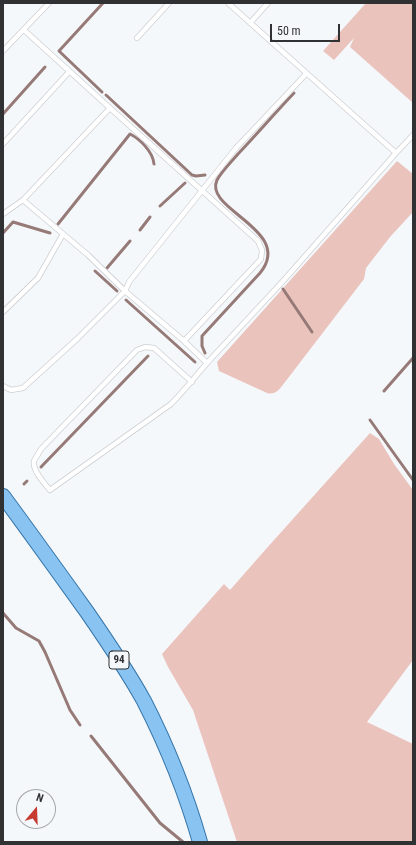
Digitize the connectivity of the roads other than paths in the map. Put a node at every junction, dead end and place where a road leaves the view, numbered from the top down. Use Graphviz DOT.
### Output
graph roads {
  1 [pos="49,3"];
  2 [pos="169,3"];
  3 [pos="228,3"];
  4 [pos="268,3"];
  5 [pos="250,23"];
  6 [pos="24,30"];
  7 [pos="137,38"];
  8 [pos="3,51"];
  9 [pos="68,72"];
  10 [pos="306,74"];
  11 [pos="110,108"];
  12 [pos="413,135"];
  13 [pos="3,144"];
  14 [pos="396,153"];
  15 [pos="202,190"];
  16 [pos="23,200"];
  17 [pos="3,214"];
  18 [pos="63,234"];
  19 [pos="125,291"];
  20 [pos="3,312"];
  21 [pos="184,341"];
  22 [pos="207,363"];
  23 [pos="192,382"];
  24 [pos="3,386"];
  25 [pos="3,496"];
  26 [pos="200,842"];
  1 -- 6 [label="lane"];
  2 -- 7 [label="lane"];
  3 -- 5 [label="lane"];
  4 -- 5 [label="lane"];
  5 -- 10 [label="lane"];
  6 -- 8 [label="lane"];
  6 -- 9 [label="lane"];
  9 -- 11 [label="lane"];
  9 -- 13 [label="lane"];
  10 -- 14 [label="lane"];
  10 -- 15 [label="lane"];
  11 -- 15 [label="lane"];
  11 -- 16 [label="lane"];
  12 -- 14 [label="lane"];
  14 -- 22 [label="lane"];
  15 -- 19 [label="lane"];
  15 -- 21 [label="lane"];
  16 -- 17 [label="lane"];
  16 -- 18 [label="lane"];
  18 -- 19 [label="lane"];
  18 -- 20 [label="lane"];
  19 -- 21 [label="lane"];
  19 -- 24 [label="lane"];
  21 -- 22 [label="lane"];
  22 -- 23 [label="lane"];
  23 -- 23 [label="lane"];
  25 -- 26 [label="main road, 94"];
}
